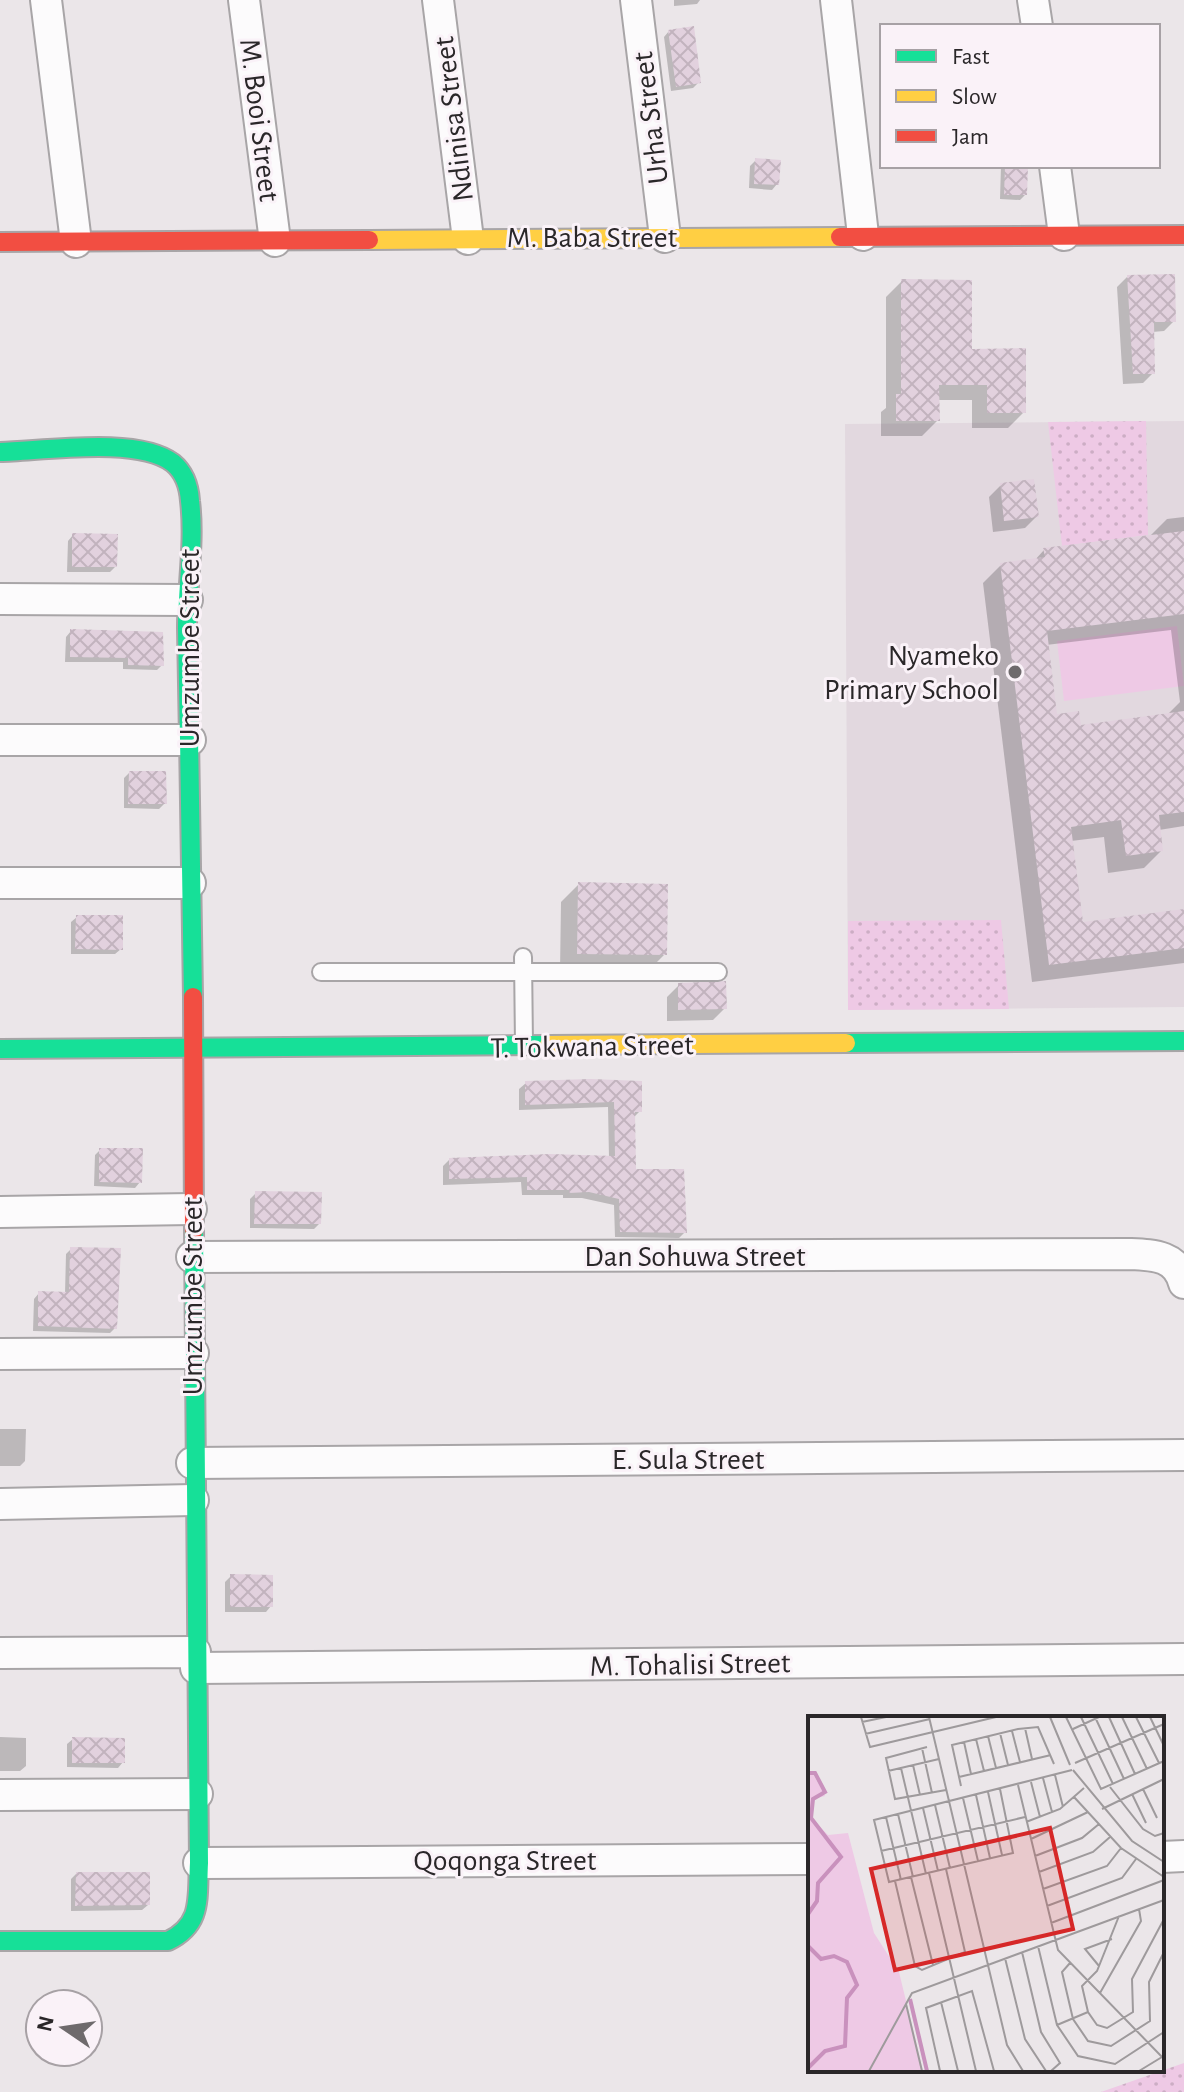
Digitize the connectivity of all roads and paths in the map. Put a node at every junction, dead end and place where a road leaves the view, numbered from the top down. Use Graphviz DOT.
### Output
graph roads {
  1 [pos="46,0"];
  2 [pos="244,0"];
  3 [pos="438,0"];
  4 [pos="636,0"];
  5 [pos="836,0"];
  6 [pos="1033,0"];
  7 [pos="1037,24"];
  8 [pos="1055,168"];
  9 [pos="863,235"];
  10 [pos="1064,235"];
  11 [pos="1184,235"];
  12 [pos="665,237"];
  13 [pos="468,239"];
  14 [pos="275,241"];
  15 [pos="0,242"];
  16 [pos="76,242"];
  17 [pos="0,452"];
  18 [pos="0,599"];
  19 [pos="187,600"];
  20 [pos="0,740"];
  21 [pos="190,740"];
  22 [pos="0,883"];
  23 [pos="190,883"];
  24 [pos="523,964"];
  25 [pos="321,972"];
  26 [pos="718,972"];
  27 [pos="1184,1041"];
  28 [pos="524,1046"];
  29 [pos="0,1049"];
  30 [pos="194,1049"];
  31 [pos="191,1209"];
  32 [pos="0,1212"];
  33 [pos="192,1257"];
  34 [pos="1184,1283"];
  35 [pos="193,1353"];
  36 [pos="0,1354"];
  37 [pos="1184,1455"];
  38 [pos="192,1463"];
  39 [pos="193,1500"];
  40 [pos="0,1504"];
  41 [pos="0,1653"];
  42 [pos="1184,1659"];
  43 [pos="196,1660"];
  44 [pos="197,1794"];
  45 [pos="0,1795"];
  46 [pos="1184,1856"];
  47 [pos="1164,1857"];
  48 [pos="808,1859"];
  49 [pos="199,1863"];
  50 [pos="0,1941"];
  1 -- 16 [label="street"];
  2 -- 14 [label="street, M. Booi Street"];
  3 -- 13 [label="street, Ndinisa Street"];
  4 -- 12 [label="street, Urha Street"];
  5 -- 9 [label="street"];
  6 -- 7 [label="street"];
  8 -- 10 [label="street"];
  9 -- 10 [label="street, M. Baba Street"];
  9 -- 12 [label="street, M. Baba Street"];
  10 -- 11 [label="street, M. Baba Street"];
  12 -- 13 [label="street, M. Baba Street"];
  13 -- 14 [label="street, M. Baba Street"];
  14 -- 16 [label="street, M. Baba Street"];
  15 -- 16 [label="street, M. Baba Street"];
  17 -- 19 [label="street, Umzumbe Street"];
  18 -- 19 [label="street"];
  19 -- 21 [label="street, Umzumbe Street"];
  20 -- 21 [label="street"];
  21 -- 23 [label="street, Umzumbe Street"];
  22 -- 23 [label="street"];
  23 -- 30 [label="street, Umzumbe Street"];
  24 -- 25 [label="lane"];
  24 -- 26 [label="lane"];
  24 -- 28 [label="lane"];
  27 -- 28 [label="street, T. Tokwana Street"];
  28 -- 30 [label="street, T. Tokwana Street"];
  29 -- 30 [label="street, T. Tokwana Street"];
  30 -- 31 [label="street, Umzumbe Street"];
  31 -- 32 [label="street"];
  31 -- 33 [label="street, Umzumbe Street"];
  33 -- 34 [label="street, Dan Sohuwa Street"];
  33 -- 35 [label="street, Umzumbe Street"];
  35 -- 36 [label="street"];
  35 -- 38 [label="street, Umzumbe Street"];
  37 -- 38 [label="street, E. Sula Street"];
  38 -- 39 [label="street, Umzumbe Street"];
  39 -- 40 [label="street"];
  39 -- 43 [label="street, Umzumbe Street"];
  41 -- 43 [label="street, M. Tohalisi Street"];
  42 -- 43 [label="street, M. Tohalisi Street"];
  43 -- 44 [label="street, Umzumbe Street"];
  44 -- 45 [label="street"];
  44 -- 49 [label="street, Umzumbe Street"];
  46 -- 47 [label="street"];
  48 -- 49 [label="street, Qoqonga Street"];
  49 -- 50 [label="street, Umzumbe Street"];
}
